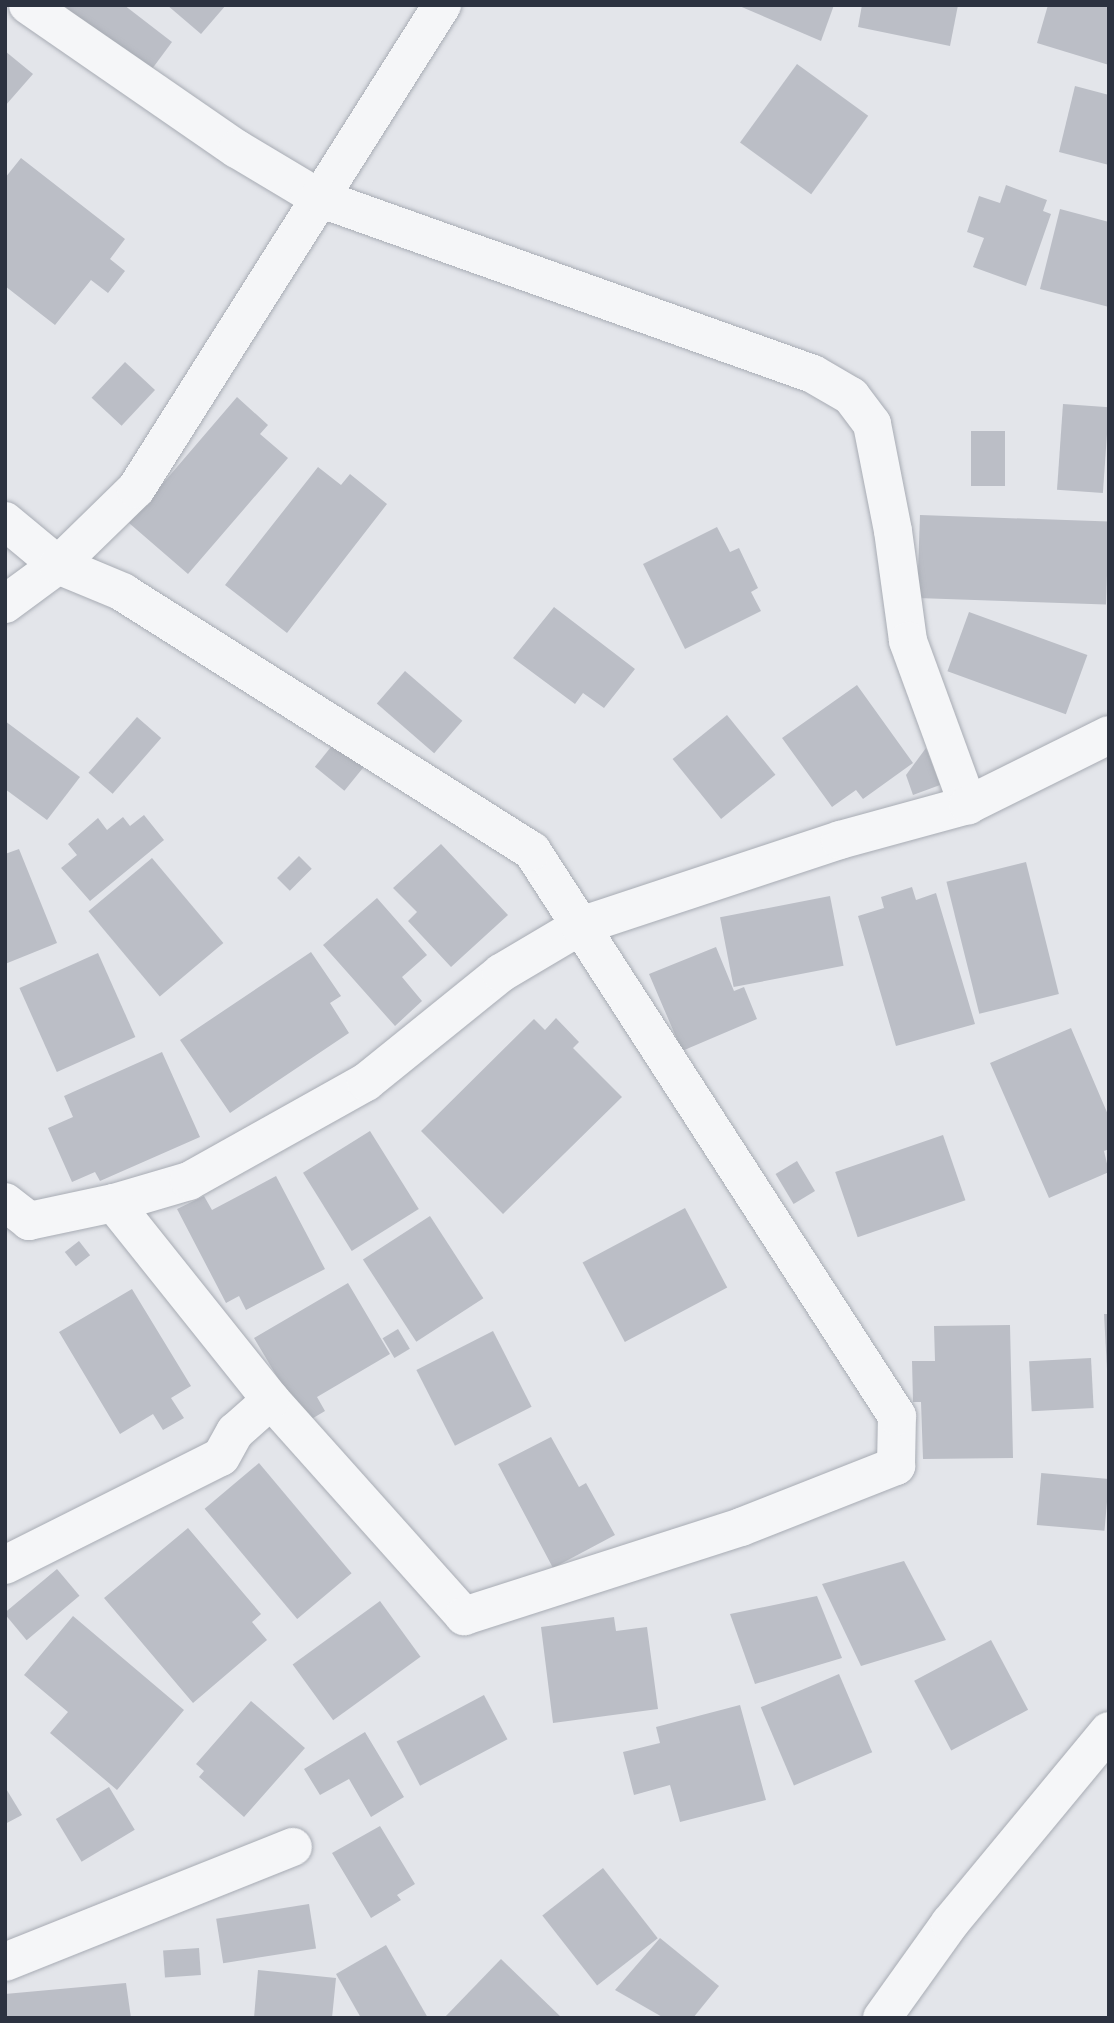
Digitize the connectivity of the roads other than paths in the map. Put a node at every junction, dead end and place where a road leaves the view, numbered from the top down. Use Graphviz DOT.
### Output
graph roads {
  1 [pos="28,5"];
  2 [pos="442,5"];
  3 [pos="319,198"];
  4 [pos="5,521"];
  5 [pos="58,565"];
  6 [pos="5,604"];
  7 [pos="1109,735"];
  8 [pos="968,805"];
  9 [pos="580,926"];
  10 [pos="5,1202"];
  11 [pos="114,1203"];
  12 [pos="271,1400"];
  13 [pos="5,1565"];
  14 [pos="1109,1731"];
  15 [pos="293,1847"];
  16 [pos="5,1962"];
  17 [pos="882,2018"];
  1 -- 3 [label="street"];
  2 -- 3 [label="street"];
  3 -- 5 [label="street"];
  3 -- 8 [label="street"];
  4 -- 5 [label="street"];
  5 -- 6 [label="street"];
  5 -- 9 [label="street"];
  7 -- 8 [label="street"];
  8 -- 9 [label="street"];
  9 -- 11 [label="street"];
  9 -- 12 [label="street"];
  10 -- 11 [label="street"];
  11 -- 12 [label="street"];
  12 -- 13 [label="street"];
  14 -- 17 [label="street"];
  15 -- 16 [label="street"];
}
